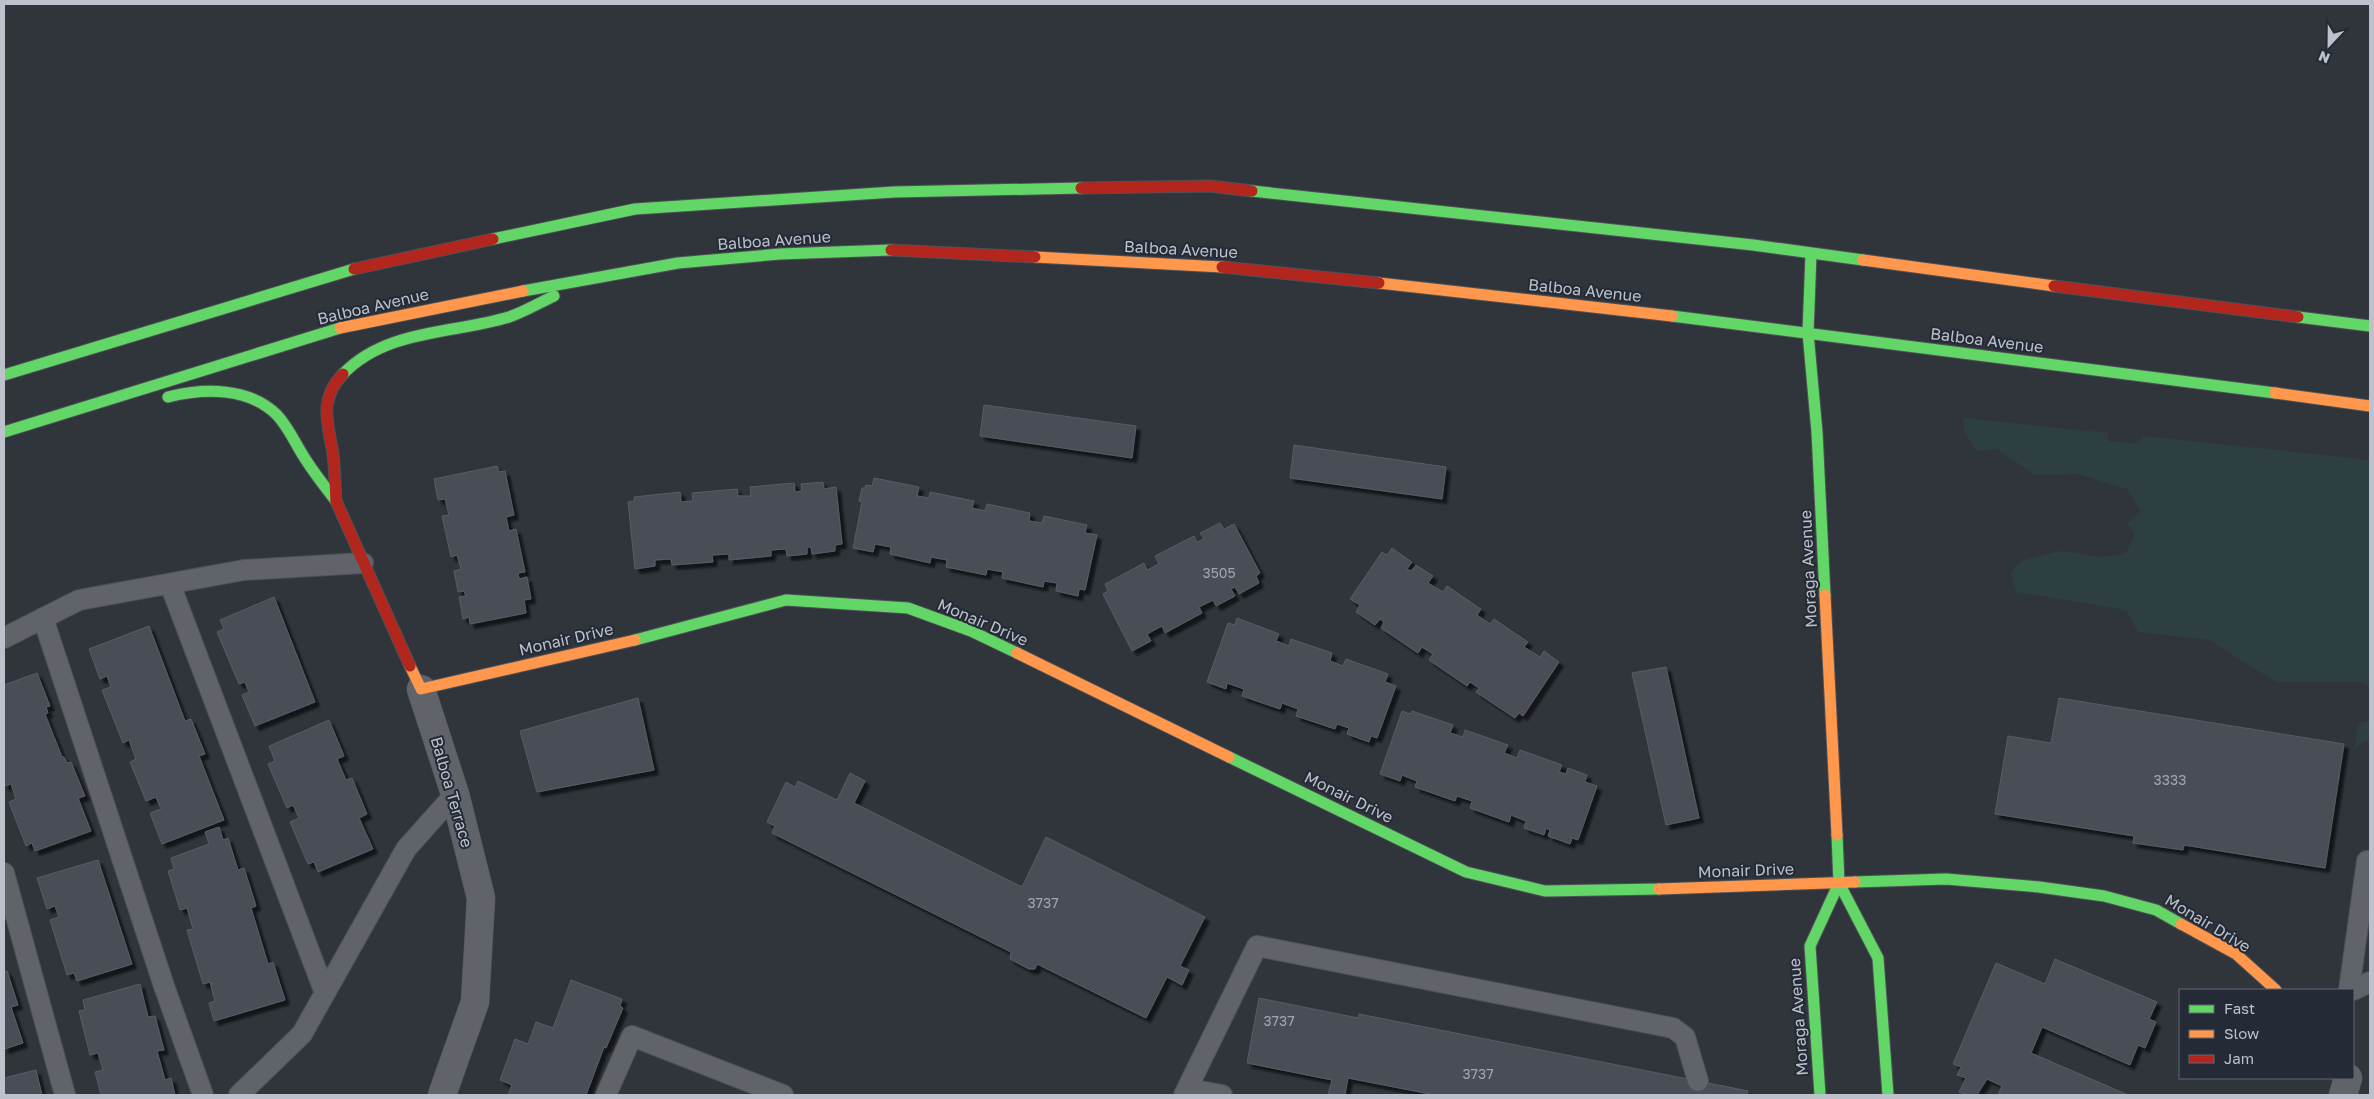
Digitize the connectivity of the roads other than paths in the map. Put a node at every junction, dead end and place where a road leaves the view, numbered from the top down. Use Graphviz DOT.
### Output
graph roads {
  1 [pos="1811,254"];
  2 [pos="594,277"];
  3 [pos="2370,326"];
  4 [pos="1808,333"];
  5 [pos="4,375"];
  6 [pos="155,400"];
  7 [pos="2370,406"];
  8 [pos="4,432"];
  9 [pos="42,432"];
  10 [pos="4,436"];
  11 [pos="336,501"];
  12 [pos="363,563"];
  13 [pos="170,584"];
  14 [pos="43,618"];
  15 [pos="4,638"];
  16 [pos="421,689"];
  17 [pos="455,794"];
  18 [pos="2367,861"];
  19 [pos="4,873"];
  20 [pos="1839,883"];
  21 [pos="2370,982"];
  22 [pos="2275,989"];
  23 [pos="2349,989"];
  24 [pos="2354,990"];
  25 [pos="325,993"];
  26 [pos="2348,1079"];
  27 [pos="1698,1081"];
  28 [pos="1186,1092"];
  29 [pos="64,1095"];
  30 [pos="203,1095"];
  31 [pos="239,1095"];
  32 [pos="442,1095"];
  33 [pos="606,1095"];
  34 [pos="783,1095"];
  35 [pos="1222,1095"];
  36 [pos="1820,1095"];
  37 [pos="1888,1095"];
  38 [pos="2343,1095"];
  1 -- 3 [label="main road"];
  1 -- 4 [label="main road, Moraga Avenue"];
  1 -- 5 [label="main road"];
  2 -- 4 [label="main road, Balboa Avenue"];
  2 -- 8 [label="main road, Balboa Avenue"];
  2 -- 11 [label="main road"];
  4 -- 7 [label="main road, Balboa Avenue"];
  4 -- 20 [label="main road, Moraga Avenue"];
  6 -- 11 [label="main road"];
  9 -- 10 [label="main road"];
  11 -- 12 [label="main road, Balboa Terrace"];
  12 -- 13 [label="lane"];
  12 -- 16 [label="main road, Balboa Terrace"];
  13 -- 14 [label="lane"];
  13 -- 25 [label="lane"];
  14 -- 15 [label="lane"];
  14 -- 30 [label="lane"];
  16 -- 17 [label="street, Balboa Terrace"];
  16 -- 20 [label="main road, Monair Drive"];
  17 -- 25 [label="lane"];
  17 -- 32 [label="street, Balboa Terrace"];
  18 -- 23 [label="lane"];
  19 -- 29 [label="lane"];
  20 -- 22 [label="main road, Monair Drive"];
  20 -- 36 [label="main road, Moraga Avenue"];
  20 -- 37 [label="main road, Moraga Avenue"];
  21 -- 24 [label="lane"];
  25 -- 31 [label="lane"];
  26 -- 38 [label="street"];
  27 -- 28 [label="lane"];
  28 -- 35 [label="lane"];
  33 -- 34 [label="lane"];
}
